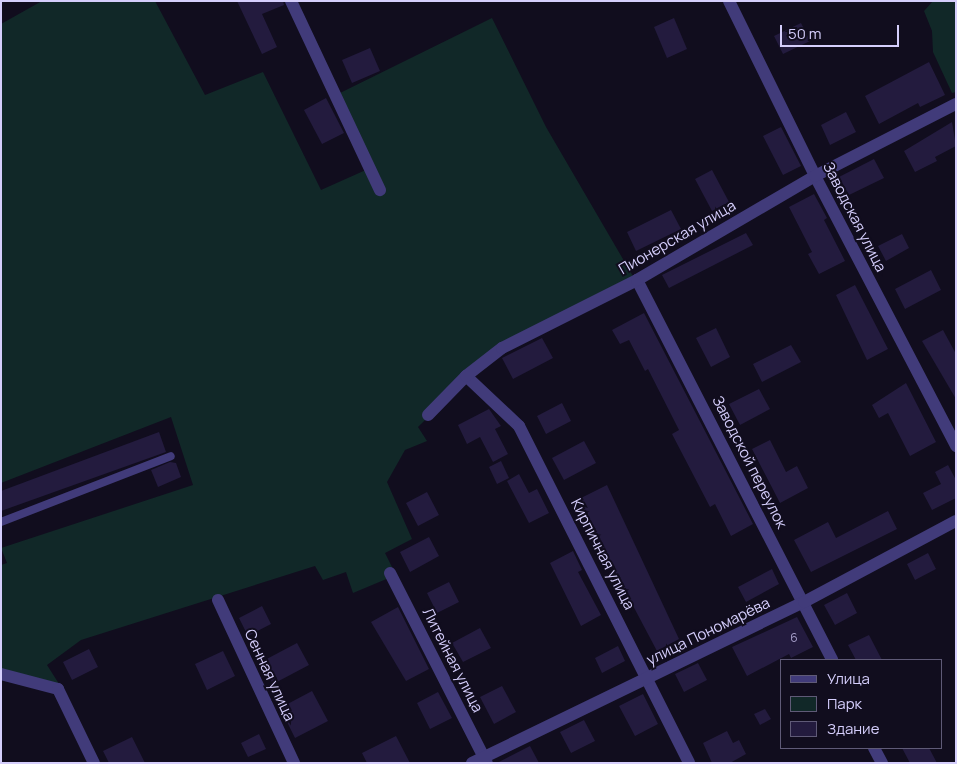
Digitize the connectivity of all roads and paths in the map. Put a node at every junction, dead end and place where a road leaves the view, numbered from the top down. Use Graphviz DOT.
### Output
graph roads {
  1 [pos="291,1"];
  2 [pos="729,1"];
  3 [pos="956,104"];
  4 [pos="815,176"];
  5 [pos="380,190"];
  6 [pos="638,280"];
  7 [pos="466,376"];
  8 [pos="428,416"];
  9 [pos="956,446"];
  10 [pos="171,456"];
  11 [pos="1,522"];
  12 [pos="956,522"];
  13 [pos="390,573"];
  14 [pos="218,600"];
  15 [pos="804,602"];
  16 [pos="832,659"];
  17 [pos="1,674"];
  18 [pos="648,679"];
  19 [pos="875,749"];
  20 [pos="486,760"];
  21 [pos="94,763"];
  22 [pos="294,763"];
  23 [pos="472,763"];
  24 [pos="689,763"];
  25 [pos="882,763"];
  1 -- 5 [label="street"];
  2 -- 4 [label="street, Заводская улица"];
  3 -- 4 [label="street, Пионерская улица"];
  4 -- 6 [label="street, Пионерская улица"];
  4 -- 9 [label="street, Заводская улица"];
  6 -- 7 [label="street, Пионерская улица"];
  6 -- 15 [label="street, Заводской переулок"];
  7 -- 8 [label="street, Пионерская улица"];
  7 -- 18 [label="street, Кирпичная улица"];
  10 -- 11 [label="lane"];
  12 -- 15 [label="street, улица Пономарёва"];
  13 -- 20 [label="street, Литейная улица"];
  14 -- 22 [label="street, Сенная улица"];
  15 -- 16 [label="street, Заводской переулок"];
  15 -- 18 [label="street, улица Пономарёва"];
  17 -- 21 [label="street"];
  18 -- 20 [label="street, улица Пономарёва"];
  18 -- 24 [label="street, Кирпичная улица"];
  19 -- 25 [label="street"];
  20 -- 23 [label="street, улица Пономарёва"];
}
